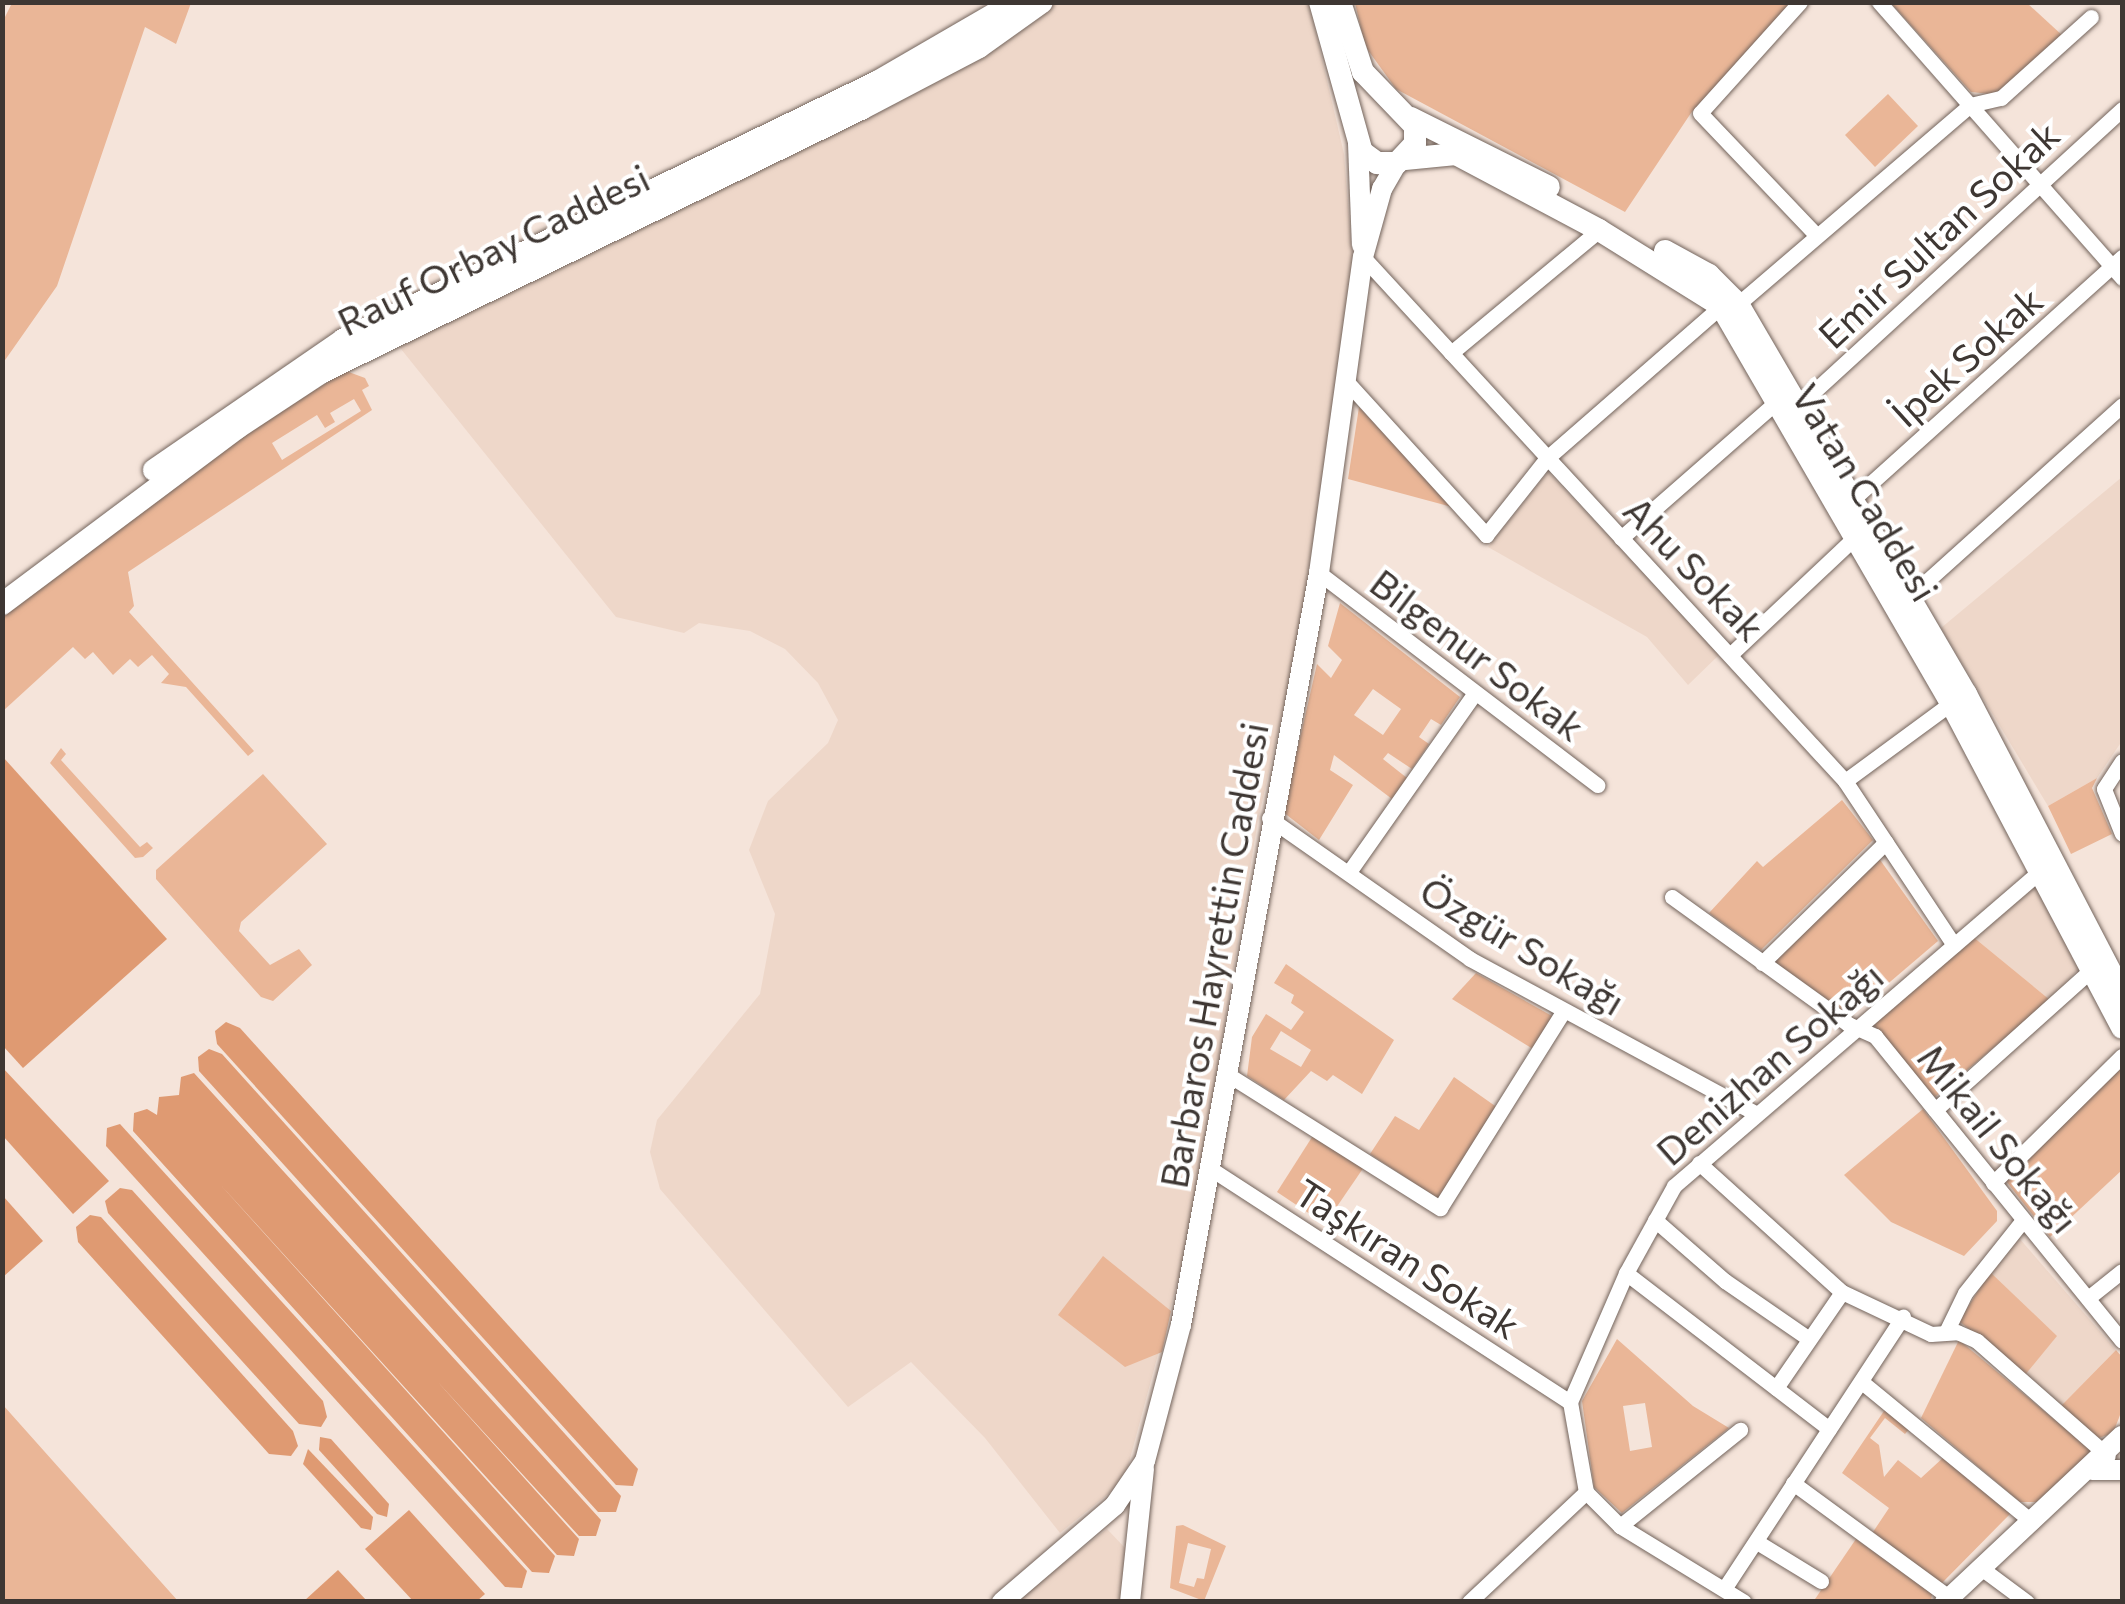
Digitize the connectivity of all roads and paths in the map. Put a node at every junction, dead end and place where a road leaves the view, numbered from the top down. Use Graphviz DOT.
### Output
graph roads {
  1 [pos="1015,2"];
  2 [pos="1042,2"];
  3 [pos="1320,2"];
  4 [pos="1340,2"];
  5 [pos="1800,2"];
  6 [pos="1880,2"];
  7 [pos="2091,17"];
  8 [pos="1970,105"];
  9 [pos="2122,109"];
  10 [pos="1404,112"];
  11 [pos="1358,138"];
  12 [pos="1401,161"];
  13 [pos="2042,183"];
  14 [pos="1599,230"];
  15 [pos="1816,235"];
  16 [pos="1363,257"];
  17 [pos="2119,267"];
  18 [pos="1729,304"];
  19 [pos="1451,352"];
  20 [pos="1347,382"];
  21 [pos="1772,404"];
  22 [pos="2122,405"];
  23 [pos="1797,407"];
  24 [pos="1547,458"];
  25 [pos="1851,501"];
  26 [pos="1621,538"];
  27 [pos="1852,540"];
  28 [pos="1319,573"];
  29 [pos="2,586"];
  30 [pos="1908,598"];
  31 [pos="2,604"];
  32 [pos="1732,652"];
  33 [pos="1475,693"];
  34 [pos="1951,703"];
  35 [pos="2122,761"];
  36 [pos="1844,781"];
  37 [pos="1597,785"];
  38 [pos="1269,818"];
  39 [pos="2122,834"];
  40 [pos="1886,842"];
  41 [pos="2041,870"];
  42 [pos="1348,872"];
  43 [pos="1672,897"];
  44 [pos="1954,945"];
  45 [pos="1762,963"];
  46 [pos="2092,970"];
  47 [pos="2122,994"];
  48 [pos="1563,1012"];
  49 [pos="1860,1026"];
  50 [pos="2122,1028"];
  51 [pos="2122,1056"];
  52 [pos="1227,1074"];
  53 [pos="1935,1110"];
  54 [pos="1753,1112"];
  55 [pos="1699,1162"];
  56 [pos="1211,1169"];
  57 [pos="1993,1183"];
  58 [pos="1654,1220"];
  59 [pos="2023,1220"];
  60 [pos="2122,1270"];
  61 [pos="1626,1273"];
  62 [pos="1842,1292"];
  63 [pos="2088,1298"];
  64 [pos="1904,1317"];
  65 [pos="1946,1332"];
  66 [pos="1810,1339"];
  67 [pos="2122,1341"];
  68 [pos="1863,1383"];
  69 [pos="1776,1388"];
  70 [pos="1570,1402"];
  71 [pos="1829,1429"];
  72 [pos="1740,1430"];
  73 [pos="2122,1436"];
  74 [pos="1145,1461"];
  75 [pos="2111,1463"];
  76 [pos="1793,1483"];
  77 [pos="1586,1492"];
  78 [pos="2032,1522"];
  79 [pos="1620,1526"];
  80 [pos="1757,1542"];
  81 [pos="1981,1568"];
  82 [pos="1821,1582"];
  83 [pos="1724,1590"];
  84 [pos="1478,1599"];
  85 [pos="1947,1599"];
  86 [pos="1002,1602"];
  87 [pos="1130,1602"];
  88 [pos="1744,1602"];
  89 [pos="2027,1602"];
  1 -- 29 [label="main road, Rauf Orbay Caddesi"];
  2 -- 31 [label="main road, Rauf Orbay Caddesi"];
  3 -- 11 [label="main road"];
  4 -- 10 [label="main road"];
  5 -- 15 [label="street"];
  6 -- 8 [label="street"];
  7 -- 8 [label="street"];
  8 -- 13 [label="street"];
  8 -- 15 [label="street"];
  9 -- 13 [label="street, Emir Sultan Sokak"];
  10 -- 11 [label="main road"];
  10 -- 12 [label="main road"];
  10 -- 18 [label="main road, Vatan Caddesi"];
  11 -- 12 [label="main road"];
  11 -- 16 [label="street"];
  12 -- 14 [label="main road, Vatan Caddesi"];
  12 -- 16 [label="street"];
  13 -- 17 [label="street"];
  13 -- 23 [label="street, Emir Sultan Sokak"];
  14 -- 18 [label="main road, Vatan Caddesi"];
  14 -- 19 [label="street"];
  15 -- 18 [label="street"];
  16 -- 19 [label="street, Ahu Sokak"];
  16 -- 20 [label="street, Barbaros Hayrettin Caddesi"];
  17 -- 25 [label="street, İpek Sokak"];
  18 -- 21 [label="main road, Vatan Caddesi"];
  18 -- 23 [label="main road, Vatan Caddesi"];
  18 -- 24 [label="street"];
  19 -- 24 [label="street, Ahu Sokak"];
  20 -- 24 [label="street"];
  20 -- 28 [label="street, Barbaros Hayrettin Caddesi"];
  21 -- 26 [label="street"];
  21 -- 27 [label="main road, Vatan Caddesi"];
  22 -- 30 [label="street"];
  23 -- 25 [label="main road, Vatan Caddesi"];
  24 -- 26 [label="street, Ahu Sokak"];
  25 -- 30 [label="main road, Vatan Caddesi"];
  26 -- 32 [label="street, Ahu Sokak"];
  27 -- 32 [label="street"];
  27 -- 34 [label="main road, Vatan Caddesi"];
  28 -- 33 [label="street, Bilgenur Sokak"];
  28 -- 38 [label="street, Barbaros Hayrettin Caddesi"];
  30 -- 47 [label="main road, Vatan Caddesi"];
  32 -- 36 [label="street, Ahu Sokak"];
  33 -- 37 [label="street, Bilgenur Sokak"];
  33 -- 42 [label="street"];
  34 -- 36 [label="street"];
  34 -- 41 [label="main road, Vatan Caddesi"];
  35 -- 39 [label="street"];
  36 -- 40 [label="street, Ahu Sokak"];
  38 -- 42 [label="street, Özgür Sokağı"];
  38 -- 52 [label="street, Barbaros Hayrettin Caddesi"];
  40 -- 44 [label="street, Ahu Sokak"];
  40 -- 45 [label="street"];
  41 -- 44 [label="street, Denizhan Sokağı"];
  41 -- 46 [label="main road, Vatan Caddesi"];
  42 -- 48 [label="street, Özgür Sokağı"];
  43 -- 45 [label="street, Mikail Sokağı"];
  44 -- 49 [label="street, Denizhan Sokağı"];
  45 -- 49 [label="street, Mikail Sokağı"];
  46 -- 50 [label="main road, Vatan Caddesi"];
  46 -- 53 [label="street"];
  48 -- 52 [label="street"];
  48 -- 54 [label="street, Özgür Sokağı"];
  49 -- 53 [label="street, Mikail Sokağı"];
  49 -- 54 [label="street, Denizhan Sokağı"];
  51 -- 57 [label="street"];
  52 -- 56 [label="street, Barbaros Hayrettin Caddesi"];
  53 -- 57 [label="street, Mikail Sokağı"];
  54 -- 55 [label="street, Denizhan Sokağı"];
  55 -- 58 [label="street, Denizhan Sokağı"];
  55 -- 62 [label="street"];
  56 -- 70 [label="street, Taşkıran Sokak"];
  56 -- 74 [label="street, Barbaros Hayrettin Caddesi"];
  57 -- 59 [label="street, Mikail Sokağı"];
  58 -- 61 [label="street, Denizhan Sokağı"];
  58 -- 66 [label="street"];
  59 -- 63 [label="street, Mikail Sokağı"];
  59 -- 65 [label="street"];
  60 -- 63 [label="street"];
  61 -- 69 [label="street"];
  61 -- 70 [label="street, Denizhan Sokağı"];
  62 -- 64 [label="street"];
  62 -- 66 [label="street"];
  63 -- 67 [label="street, Mikail Sokağı"];
  64 -- 65 [label="street"];
  64 -- 68 [label="street"];
  65 -- 75 [label="street"];
  66 -- 69 [label="street"];
  68 -- 71 [label="street"];
  68 -- 78 [label="street"];
  69 -- 71 [label="street"];
  70 -- 77 [label="street"];
  71 -- 76 [label="street"];
  72 -- 79 [label="street"];
  73 -- 75 [label="street"];
  74 -- 86 [label="street, Barbaros Hayrettin Caddesi"];
  74 -- 87 [label="street"];
  75 -- 78 [label="street"];
  76 -- 80 [label="street"];
  76 -- 85 [label="street"];
  77 -- 79 [label="street"];
  77 -- 84 [label="street"];
  78 -- 81 [label="street"];
  79 -- 83 [label="street"];
  80 -- 82 [label="street"];
  80 -- 83 [label="street"];
  81 -- 85 [label="street"];
  81 -- 89 [label="street"];
  83 -- 88 [label="street"];
}
